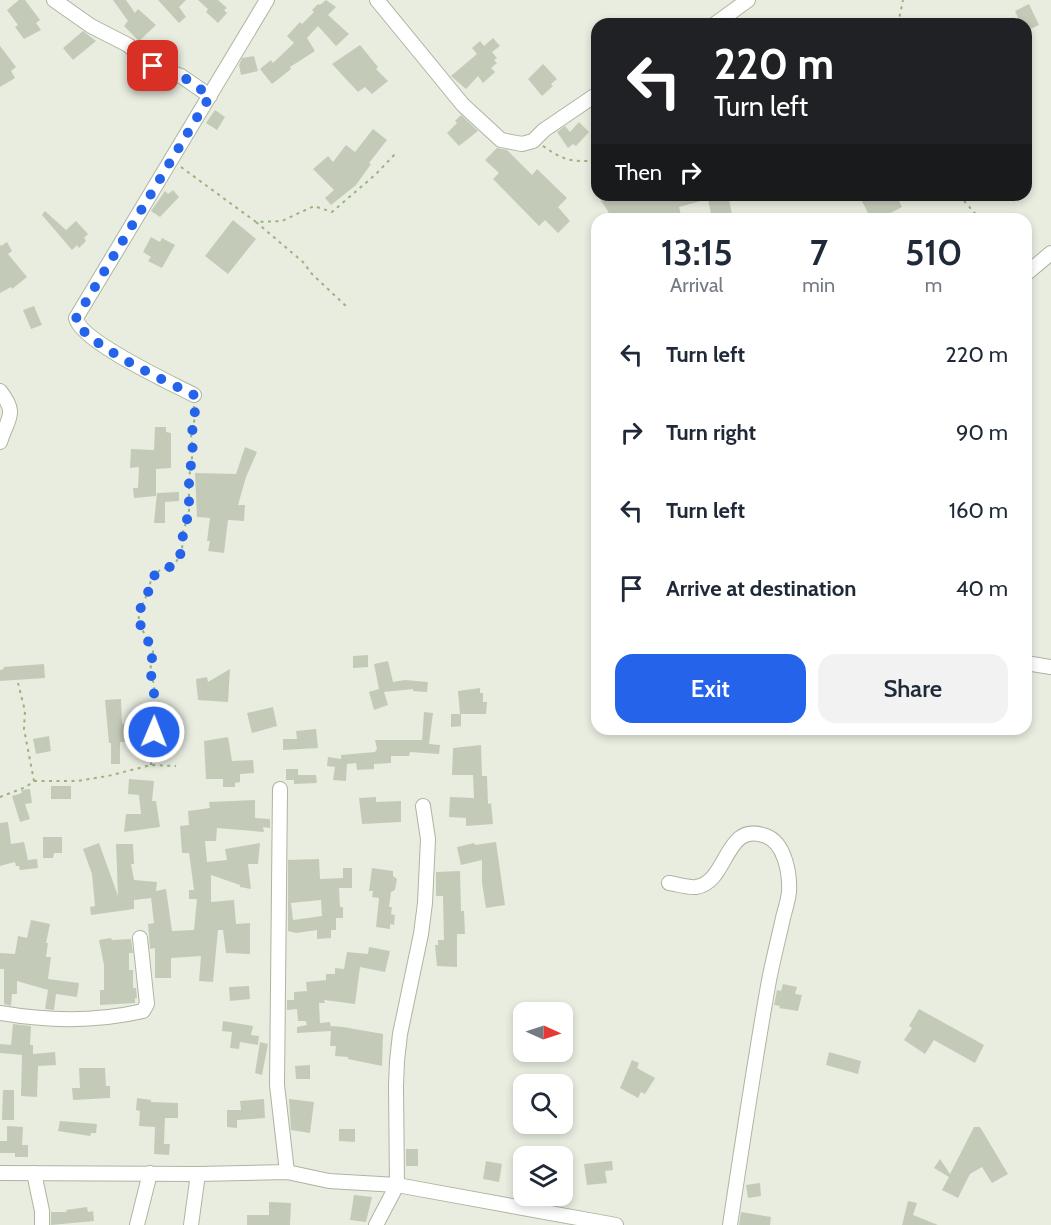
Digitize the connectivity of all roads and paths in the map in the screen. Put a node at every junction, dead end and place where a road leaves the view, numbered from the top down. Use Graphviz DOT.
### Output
graph roads {
  1 [pos="54,0"];
  2 [pos="267,0"];
  3 [pos="377,0"];
  4 [pos="748,0"];
  5 [pos="903,0"];
  6 [pos="723,18"];
  7 [pos="899,18"];
  8 [pos="210,96"];
  9 [pos="591,98"];
  10 [pos="548,128"];
  11 [pos="397,152"];
  12 [pos="171,161"];
  13 [pos="591,161"];
  14 [pos="964,201"];
  15 [pos="975,213"];
  16 [pos="255,222"];
  17 [pos="1051,253"];
  18 [pos="1032,269"];
  19 [pos="348,308"];
  20 [pos="0,391"];
  21 [pos="194,395"];
  22 [pos="0,442"];
  23 [pos="1032,664"];
  24 [pos="1051,667"];
  25 [pos="18,683"];
  26 [pos="151,765"];
  27 [pos="176,766"];
  28 [pos="34,781"];
  29 [pos="280,789"];
  30 [pos="0,798"];
  31 [pos="423,806"];
  32 [pos="669,883"];
  33 [pos="140,938"];
  34 [pos="0,1013"];
  35 [pos="287,1172"];
  36 [pos="0,1173"];
  37 [pos="34,1173"];
  38 [pos="150,1173"];
  39 [pos="198,1174"];
  40 [pos="397,1185"];
  41 [pos="42,1225"];
  42 [pos="137,1225"];
  43 [pos="191,1225"];
  44 [pos="376,1225"];
  45 [pos="616,1225"];
  46 [pos="730,1225"];
  1 -- 8 [label="street"];
  2 -- 8 [label="street"];
  3 -- 10 [label="street"];
  4 -- 6 [label="street"];
  5 -- 7 [label="path"];
  8 -- 12 [label="street"];
  9 -- 10 [label="street"];
  10 -- 13 [label="path"];
  11 -- 16 [label="path"];
  12 -- 16 [label="path"];
  12 -- 21 [label="street"];
  14 -- 15 [label="path"];
  16 -- 19 [label="path"];
  17 -- 18 [label="street"];
  20 -- 22 [label="street"];
  21 -- 26 [label="path"];
  23 -- 24 [label="street"];
  25 -- 28 [label="path"];
  26 -- 27 [label="path"];
  26 -- 28 [label="path"];
  28 -- 30 [label="path"];
  29 -- 35 [label="street"];
  31 -- 40 [label="street"];
  32 -- 46 [label="street"];
  33 -- 34 [label="street"];
  35 -- 39 [label="street"];
  35 -- 40 [label="street"];
  36 -- 37 [label="street"];
  37 -- 38 [label="street"];
  37 -- 41 [label="street"];
  38 -- 39 [label="street"];
  38 -- 42 [label="street"];
  39 -- 43 [label="street"];
  40 -- 44 [label="street"];
  40 -- 45 [label="street"];
}
